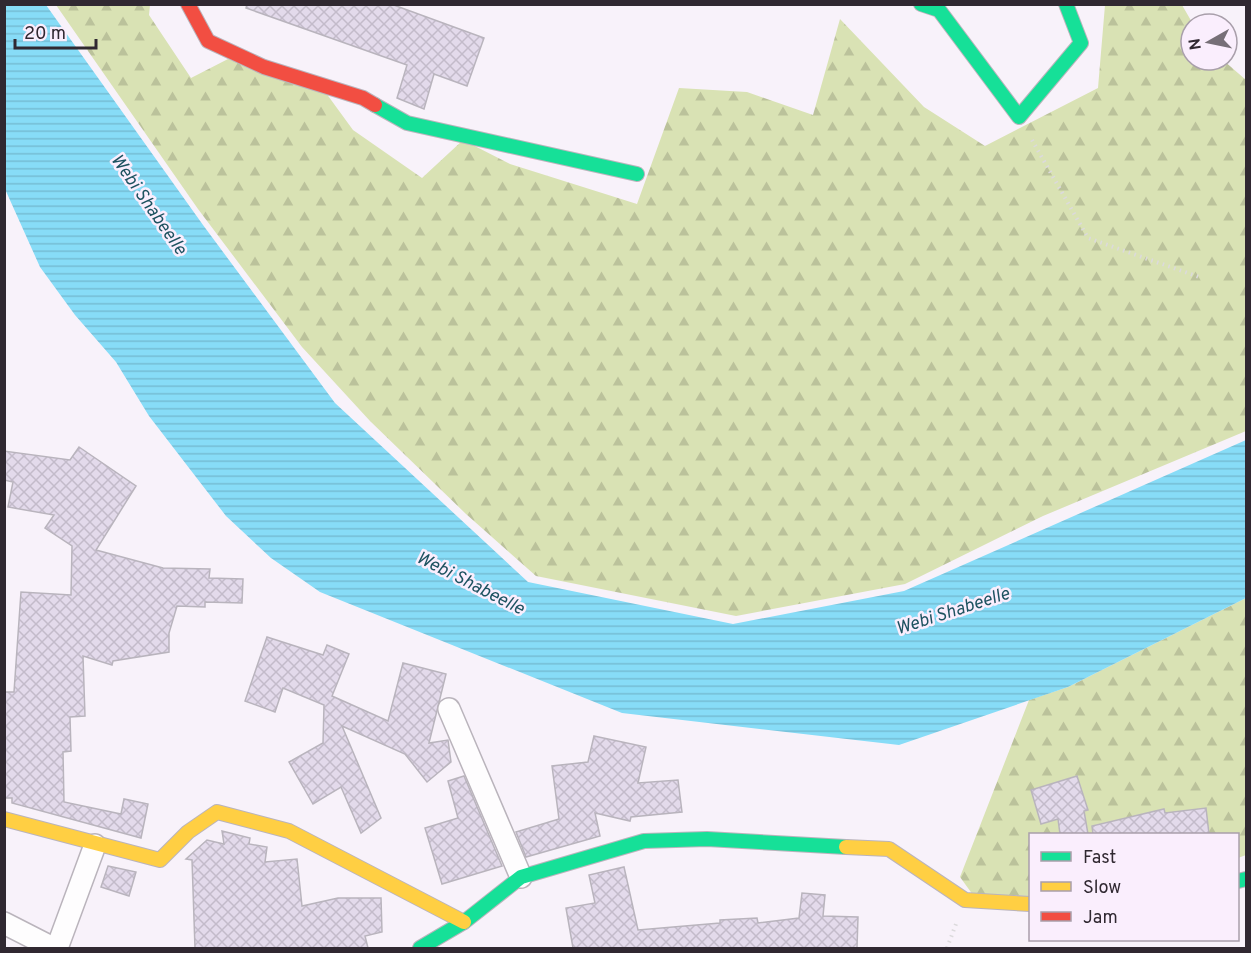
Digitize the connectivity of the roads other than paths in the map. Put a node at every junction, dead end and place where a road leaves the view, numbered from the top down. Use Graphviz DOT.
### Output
graph roads {
  1 [pos="188,4"];
  2 [pos="921,4"];
  3 [pos="1066,4"];
  4 [pos="637,174"];
  5 [pos="449,709"];
  6 [pos="4,819"];
  7 [pos="95,845"];
  8 [pos="520,877"];
  9 [pos="1029,904"];
  10 [pos="464,922"];
  11 [pos="4,923"];
  12 [pos="55,948"];
  13 [pos="420,948"];
  1 -- 4 [label="street"];
  2 -- 3 [label="street"];
  5 -- 8 [label="street"];
  6 -- 7 [label="street"];
  7 -- 10 [label="street"];
  7 -- 12 [label="street"];
  8 -- 9 [label="street"];
  8 -- 10 [label="street"];
  10 -- 13 [label="street"];
  11 -- 12 [label="street"];
}
